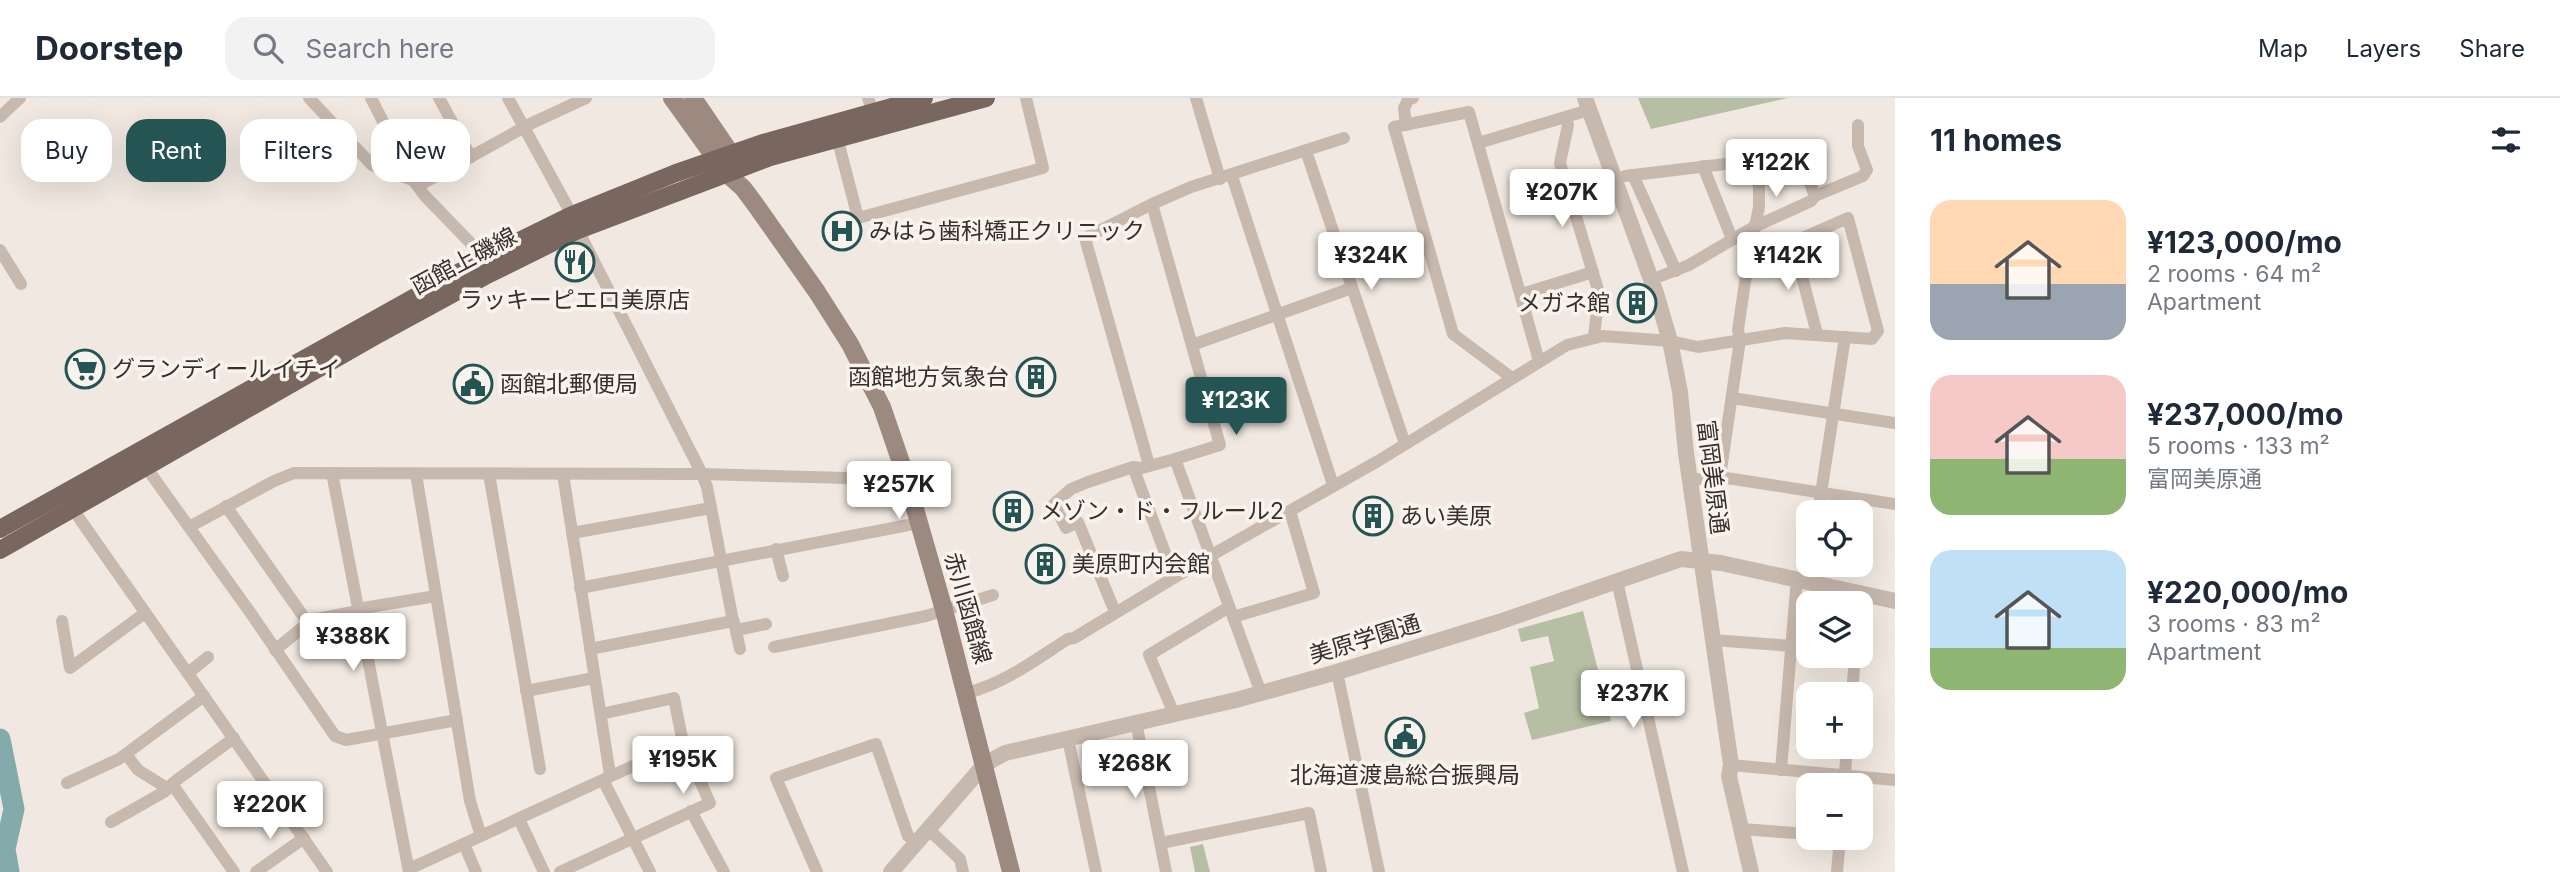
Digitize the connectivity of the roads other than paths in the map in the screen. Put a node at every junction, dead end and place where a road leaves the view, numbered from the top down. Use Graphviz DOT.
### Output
graph roads {
  1 [pos="20,98"];
  2 [pos="309,98"];
  3 [pos="370,98"];
  4 [pos="439,98"];
  5 [pos="508,98"];
  6 [pos="586,98"];
  7 [pos="672,98"];
  8 [pos="693,98"];
  9 [pos="924,98"];
  10 [pos="986,98"];
  11 [pos="1026,98"];
  12 [pos="1196,98"];
  13 [pos="1413,98"];
  14 [pos="1587,104"];
  15 [pos="871,105"];
  16 [pos="0,117"];
  17 [pos="1566,118"];
  18 [pos="1406,125"];
  19 [pos="1858,125"];
  20 [pos="524,128"];
  21 [pos="837,137"];
  22 [pos="1344,138"];
  23 [pos="1478,143"];
  24 [pos="1306,151"];
  25 [pos="471,157"];
  26 [pos="1759,160"];
  27 [pos="728,164"];
  28 [pos="1703,166"];
  29 [pos="1226,177"];
  30 [pos="415,183"];
  31 [pos="1815,196"];
  32 [pos="1152,204"];
  33 [pos="575,223"];
  34 [pos="1754,227"];
  35 [pos="1732,239"];
  36 [pos="1793,242"];
  37 [pos="0,250"];
  38 [pos="485,258"];
  39 [pos="1748,262"];
  40 [pos="1676,271"];
  41 [pos="1593,272"];
  42 [pos="1661,276"];
  43 [pos="20,284"];
  44 [pos="1352,288"];
  45 [pos="1522,294"];
  46 [pos="1276,315"];
  47 [pos="1817,334"];
  48 [pos="1594,337"];
  49 [pos="1845,337"];
  50 [pos="1740,340"];
  51 [pos="1670,341"];
  52 [pos="1192,345"];
  53 [pos="1539,361"];
  54 [pos="1512,378"];
  55 [pos="1732,398"];
  56 [pos="1833,413"];
  57 [pos="1895,423"];
  58 [pos="1405,444"];
  59 [pos="1175,459"];
  60 [pos="1149,466"];
  61 [pos="146,467"];
  62 [pos="1133,467"];
  63 [pos="332,474"];
  64 [pos="416,474"];
  65 [pos="489,474"];
  66 [pos="563,474"];
  67 [pos="702,474"];
  68 [pos="905,474"];
  69 [pos="1720,477"];
  70 [pos="1690,481"];
  71 [pos="1333,485"];
  72 [pos="1821,493"];
  73 [pos="1820,500"];
  74 [pos="69,501"];
  75 [pos="1895,503"];
  76 [pos="226,506"];
  77 [pos="711,508"];
  78 [pos="1290,511"];
  79 [pos="919,523"];
  80 [pos="190,527"];
  81 [pos="0,529"];
  82 [pos="572,533"];
  83 [pos="776,549"];
  84 [pos="0,550"];
  85 [pos="1210,556"];
  86 [pos="721,561"];
  87 [pos="1702,561"];
  88 [pos="1796,574"];
  89 [pos="783,576"];
  90 [pos="1174,577"];
  91 [pos="1805,577"];
  92 [pos="1810,577"];
  93 [pos="1617,581"];
  94 [pos="580,588"];
  95 [pos="1843,591"];
  96 [pos="993,595"];
  97 [pos="436,596"];
  98 [pos="1873,599"];
  99 [pos="1895,601"];
  100 [pos="358,610"];
  101 [pos="944,610"];
  102 [pos="1115,612"];
  103 [pos="1231,612"];
  104 [pos="145,613"];
  105 [pos="62,621"];
  106 [pos="308,623"];
  107 [pos="766,624"];
  108 [pos="735,625"];
  109 [pos="1712,640"];
  110 [pos="1792,646"];
  111 [pos="774,647"];
  112 [pos="590,649"];
  113 [pos="740,649"];
  114 [pos="275,650"];
  115 [pos="208,657"];
  116 [pos="1337,672"];
  117 [pos="188,673"];
  118 [pos="594,678"];
  119 [pos="526,691"];
  120 [pos="967,693"];
  121 [pos="1261,693"];
  122 [pos="204,696"];
  123 [pos="601,714"];
  124 [pos="1174,714"];
  125 [pos="457,720"];
  126 [pos="1136,722"];
  127 [pos="383,733"];
  128 [pos="234,738"];
  129 [pos="1068,738"];
  130 [pos="683,743"];
  131 [pos="126,754"];
  132 [pos="985,764"];
  133 [pos="1731,765"];
  134 [pos="540,769"];
  135 [pos="1781,770"];
  136 [pos="1798,773"];
  137 [pos="607,777"];
  138 [pos="1873,780"];
  139 [pos="1895,780"];
  140 [pos="67,783"];
  141 [pos="169,786"];
  142 [pos="691,811"];
  143 [pos="519,819"];
  144 [pos="111,822"];
  145 [pos="928,829"];
  146 [pos="1742,829"];
  147 [pos="1796,833"];
  148 [pos="481,836"];
  149 [pos="304,838"];
  150 [pos="633,838"];
  151 [pos="916,843"];
  152 [pos="1161,843"];
  153 [pos="464,845"];
  154 [pos="1839,850"];
  155 [pos="409,870"];
  156 [pos="814,871"];
  157 [pos="233,872"];
  158 [pos="256,872"];
  159 [pos="327,872"];
  160 [pos="476,872"];
  161 [pos="544,872"];
  162 [pos="560,872"];
  163 [pos="650,872"];
  164 [pos="724,872"];
  165 [pos="891,872"];
  166 [pos="963,872"];
  167 [pos="1012,872"];
  168 [pos="1096,872"];
  169 [pos="1167,872"];
  170 [pos="1321,872"];
  171 [pos="1379,872"];
  172 [pos="1683,872"];
  173 [pos="1751,872"];
  174 [pos="1837,872"];
  1 -- 16 [label="street"];
  2 -- 30 [label="street"];
  3 -- 30 [label="street"];
  4 -- 25 [label="street"];
  5 -- 20 [label="street"];
  6 -- 20 [label="street"];
  7 -- 27 [label="main road, 赤川函館線"];
  8 -- 27 [label="main road, 赤川函館線"];
  9 -- 15 [label="main road, 函館上磯線"];
  10 -- 21 [label="main road, 函館上磯線"];
  11 -- 21 [label="street"];
  12 -- 29 [label="street"];
  13 -- 18 [label="street"];
  14 -- 17 [label="street"];
  14 -- 51 [label="street, 富岡美原通"];
  15 -- 27 [label="main road, 函館上磯線"];
  17 -- 23 [label="street"];
  17 -- 41 [label="street"];
  18 -- 23 [label="street"];
  18 -- 54 [label="street"];
  19 -- 31 [label="street"];
  20 -- 25 [label="street"];
  20 -- 33 [label="street"];
  21 -- 27 [label="main road, 函館上磯線"];
  22 -- 24 [label="street"];
  23 -- 45 [label="street"];
  24 -- 29 [label="street"];
  24 -- 44 [label="street"];
  25 -- 30 [label="street"];
  26 -- 28 [label="street"];
  26 -- 31 [label="street"];
  26 -- 34 [label="street"];
  27 -- 33 [label="main road, 函館上磯線"];
  27 -- 68 [label="main road, 赤川函館線"];
  28 -- 35 [label="street"];
  28 -- 40 [label="street"];
  29 -- 32 [label="street"];
  29 -- 46 [label="street"];
  30 -- 38 [label="street"];
  31 -- 34 [label="street"];
  32 -- 52 [label="street"];
  32 -- 60 [label="street"];
  33 -- 38 [label="main road, 函館上磯線"];
  33 -- 61 [label="main road, 函館上磯線"];
  33 -- 67 [label="street"];
  34 -- 35 [label="street"];
  34 -- 39 [label="street"];
  35 -- 40 [label="street"];
  36 -- 39 [label="street"];
  36 -- 47 [label="street"];
  36 -- 49 [label="street"];
  37 -- 43 [label="street"];
  38 -- 74 [label="main road, 函館上磯線"];
  39 -- 50 [label="street"];
  40 -- 42 [label="street"];
  41 -- 45 [label="street"];
  41 -- 48 [label="street"];
  44 -- 46 [label="street"];
  44 -- 58 [label="street"];
  45 -- 53 [label="street"];
  46 -- 52 [label="street"];
  46 -- 71 [label="street"];
  47 -- 49 [label="street"];
  47 -- 50 [label="street"];
  48 -- 51 [label="street"];
  48 -- 53 [label="street"];
  49 -- 56 [label="street"];
  50 -- 51 [label="street"];
  50 -- 55 [label="street"];
  51 -- 70 [label="street, 富岡美原通"];
  52 -- 59 [label="street"];
  53 -- 54 [label="street"];
  54 -- 58 [label="street"];
  55 -- 56 [label="street"];
  55 -- 69 [label="street"];
  56 -- 57 [label="street"];
  56 -- 72 [label="street"];
  58 -- 71 [label="street"];
  59 -- 60 [label="street"];
  59 -- 85 [label="street"];
  60 -- 62 [label="street"];
  61 -- 74 [label="main road, 函館上磯線"];
  61 -- 80 [label="street"];
  62 -- 90 [label="street"];
  62 -- 102 [label="street"];
  63 -- 64 [label="street"];
  63 -- 76 [label="street"];
  63 -- 100 [label="street"];
  64 -- 65 [label="street"];
  64 -- 97 [label="street"];
  65 -- 66 [label="street"];
  65 -- 119 [label="street"];
  66 -- 67 [label="street"];
  66 -- 82 [label="street"];
  67 -- 68 [label="street"];
  67 -- 77 [label="street"];
  68 -- 79 [label="main road, 赤川函館線"];
  69 -- 70 [label="street"];
  69 -- 72 [label="street"];
  70 -- 87 [label="street, 富岡美原通"];
  71 -- 78 [label="street"];
  72 -- 73 [label="street"];
  72 -- 75 [label="street"];
  74 -- 81 [label="main road, 函館上磯線"];
  74 -- 84 [label="main road, 函館上磯線"];
  74 -- 104 [label="street"];
  76 -- 80 [label="street"];
  76 -- 106 [label="street"];
  77 -- 82 [label="street"];
  77 -- 86 [label="street"];
  78 -- 85 [label="street"];
  78 -- 103 [label="street"];
  79 -- 83 [label="street"];
  79 -- 101 [label="main road, 赤川函館線"];
  80 -- 114 [label="street"];
  82 -- 94 [label="street"];
  83 -- 86 [label="street"];
  83 -- 89 [label="street"];
  85 -- 90 [label="street"];
  85 -- 103 [label="street"];
  86 -- 94 [label="street"];
  86 -- 108 [label="street"];
  87 -- 88 [label="street, 美原学園通"];
  87 -- 93 [label="street, 美原学園通"];
  87 -- 109 [label="street, 富岡美原通"];
  90 -- 102 [label="street"];
  91 -- 110 [label="street"];
  92 -- 95 [label="street, 美原学園通"];
  93 -- 116 [label="street, 美原学園通"];
  93 -- 172 [label="street"];
  94 -- 112 [label="street"];
  96 -- 101 [label="street"];
  97 -- 100 [label="street"];
  97 -- 125 [label="street"];
  98 -- 99 [label="street, 美原学園通"];
  100 -- 106 [label="street"];
  100 -- 127 [label="street"];
  101 -- 111 [label="street"];
  101 -- 120 [label="main road, 赤川函館線"];
  102 -- 120 [label="street"];
  103 -- 121 [label="street"];
  103 -- 124 [label="street"];
  104 -- 105 [label="street"];
  104 -- 117 [label="street"];
  106 -- 114 [label="street"];
  107 -- 108 [label="street"];
  108 -- 112 [label="street"];
  108 -- 113 [label="street"];
  109 -- 110 [label="street"];
  109 -- 133 [label="street, 富岡美原通"];
  110 -- 135 [label="street"];
  112 -- 118 [label="street"];
  114 -- 127 [label="street"];
  115 -- 117 [label="street"];
  116 -- 121 [label="street, 美原学園通"];
  116 -- 171 [label="street"];
  117 -- 122 [label="street"];
  118 -- 119 [label="street"];
  118 -- 123 [label="street"];
  119 -- 134 [label="street"];
  120 -- 132 [label="main road, 赤川函館線"];
  121 -- 124 [label="street, 美原学園通"];
  122 -- 128 [label="street"];
  122 -- 131 [label="street"];
  123 -- 130 [label="street"];
  123 -- 137 [label="street"];
  124 -- 126 [label="street, 美原学園通"];
  125 -- 127 [label="street"];
  125 -- 148 [label="street"];
  126 -- 129 [label="street, 美原学園通"];
  126 -- 152 [label="street"];
  127 -- 155 [label="street"];
  128 -- 141 [label="street"];
  128 -- 149 [label="street"];
  129 -- 132 [label="street, 美原学園通"];
  129 -- 168 [label="street"];
  130 -- 137 [label="street"];
  130 -- 142 [label="street"];
  131 -- 140 [label="street"];
  131 -- 141 [label="street"];
  132 -- 145 [label="street, 美原学園通"];
  132 -- 167 [label="main road, 赤川函館線"];
  133 -- 135 [label="street"];
  133 -- 146 [label="street, 富岡美原通"];
  135 -- 136 [label="street"];
  137 -- 143 [label="street"];
  137 -- 150 [label="street"];
  138 -- 139 [label="street"];
  141 -- 144 [label="street"];
  141 -- 157 [label="street"];
  142 -- 150 [label="street"];
  142 -- 164 [label="street"];
  143 -- 148 [label="street"];
  143 -- 161 [label="street"];
  145 -- 151 [label="street, 美原学園通"];
  145 -- 166 [label="street"];
  146 -- 147 [label="street"];
  146 -- 173 [label="street, 富岡美原通"];
  148 -- 153 [label="street"];
  149 -- 158 [label="street"];
  149 -- 159 [label="street"];
  150 -- 162 [label="street"];
  150 -- 163 [label="street"];
  151 -- 156 [label="street"];
  151 -- 165 [label="street, 美原学園通"];
  152 -- 169 [label="street"];
  152 -- 170 [label="street"];
  153 -- 155 [label="street"];
  153 -- 160 [label="street"];
  154 -- 174 [label="street"];
}
